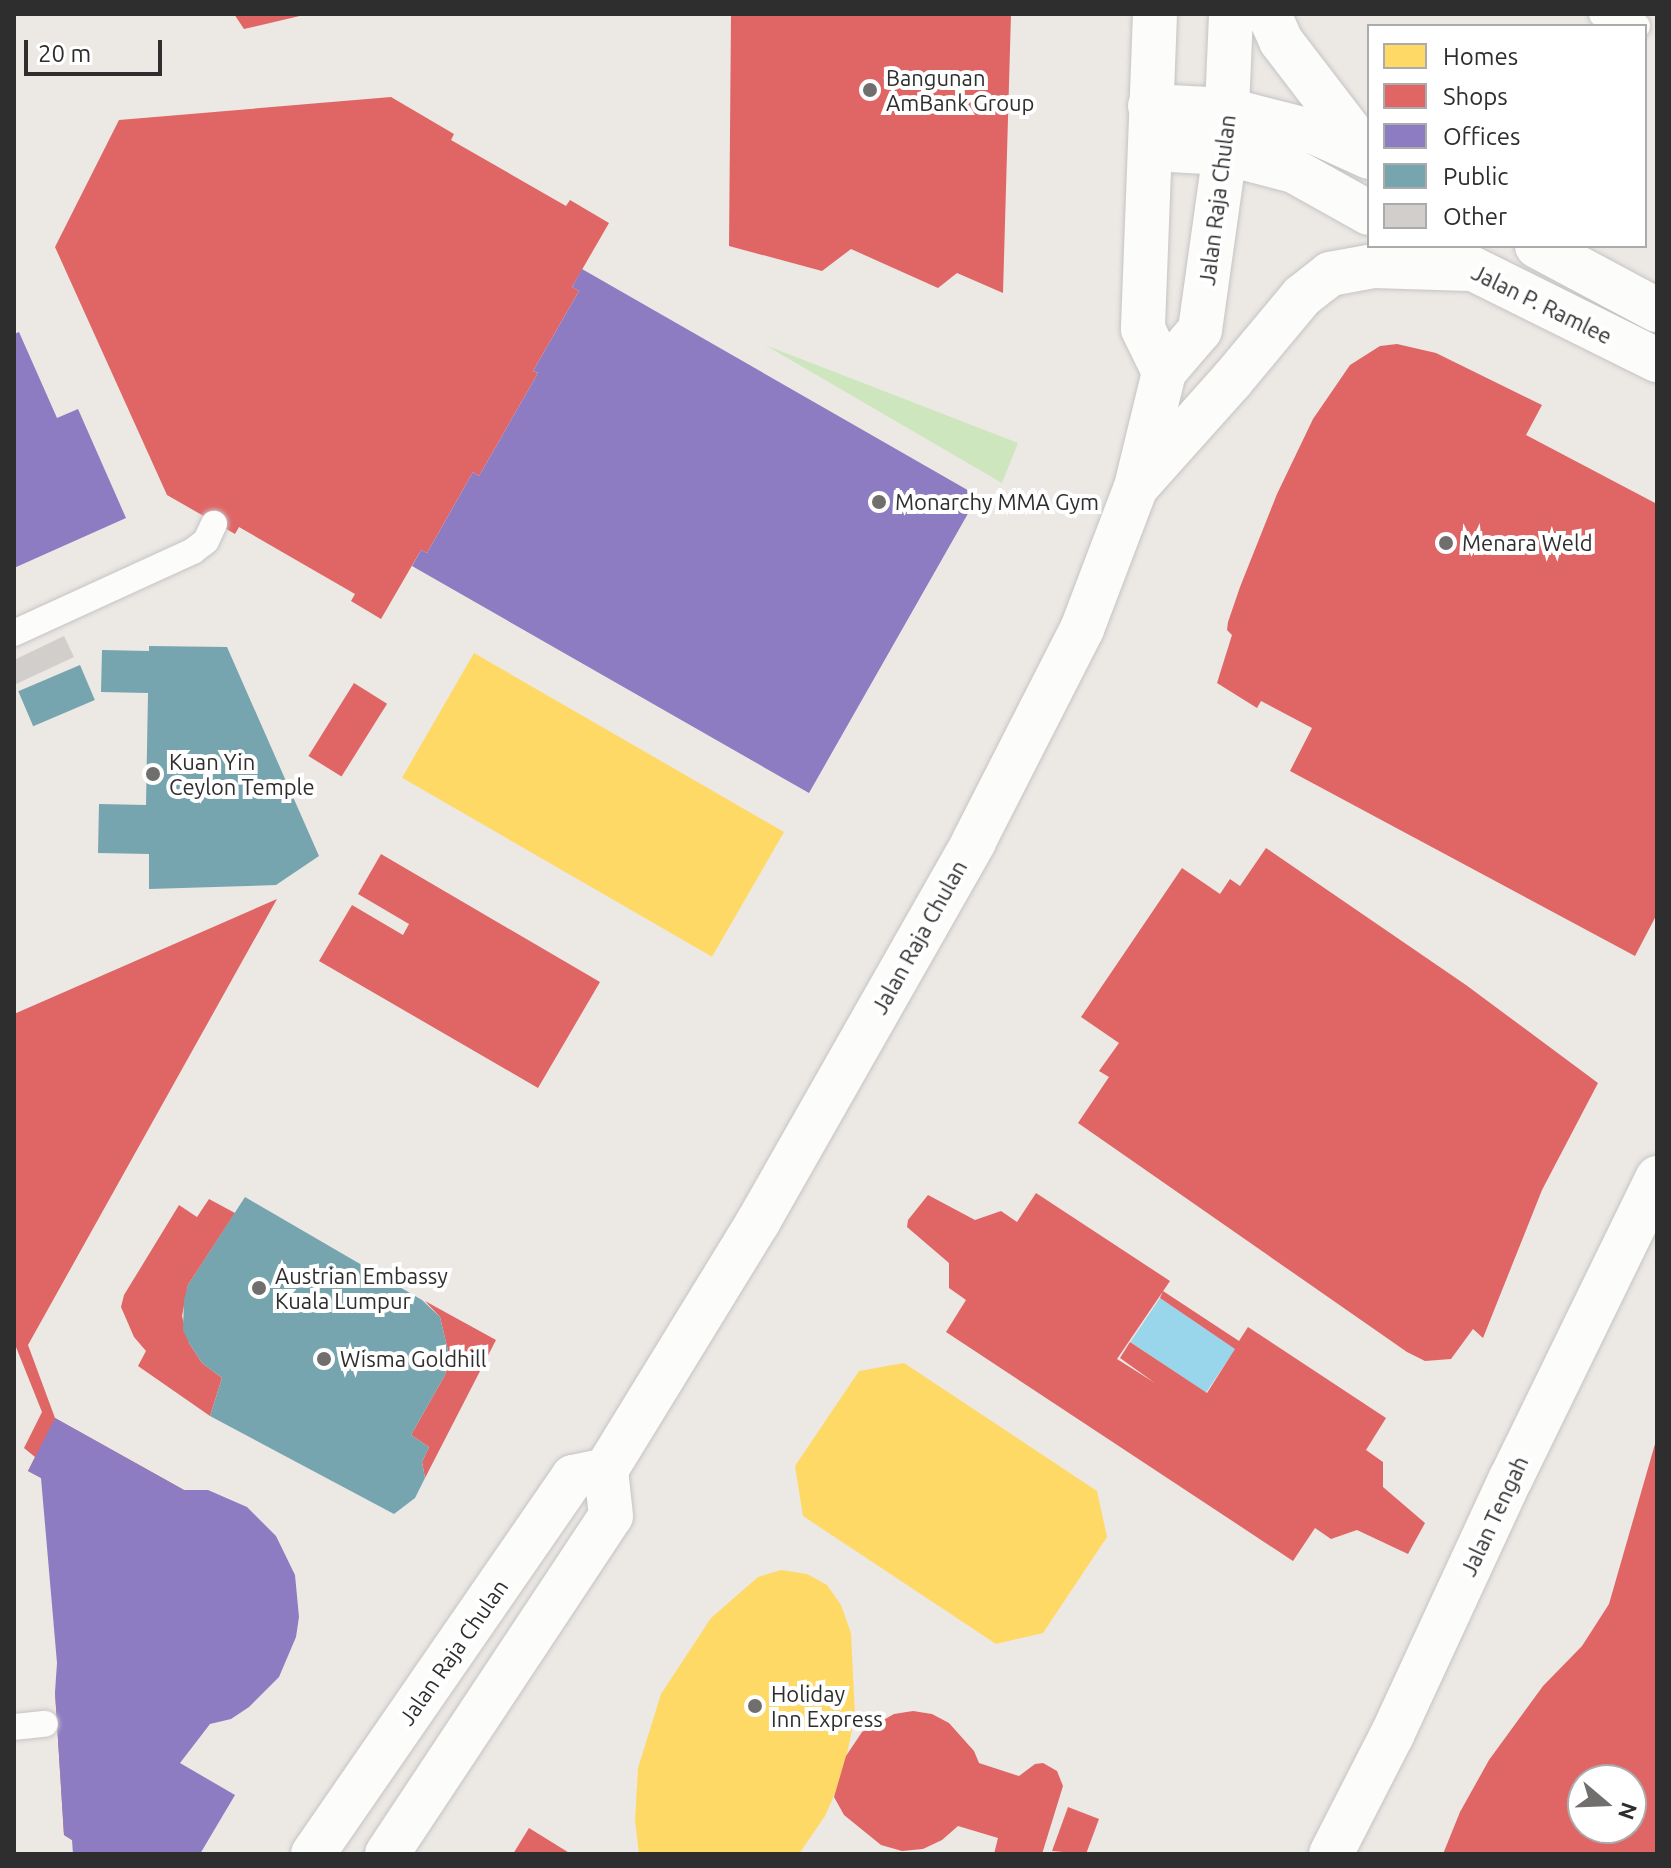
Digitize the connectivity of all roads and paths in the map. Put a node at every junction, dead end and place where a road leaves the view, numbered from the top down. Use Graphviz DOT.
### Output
graph roads {
  1 [pos="1155,14"];
  2 [pos="1231,14"];
  3 [pos="1269,14"];
  4 [pos="1600,14"];
  5 [pos="1631,24"];
  6 [pos="1150,106"];
  7 [pos="1228,110"];
  8 [pos="1152,149"];
  9 [pos="1225,153"];
  10 [pos="1367,154"];
  11 [pos="1367,156"];
  12 [pos="1367,212"];
  13 [pos="1432,248"];
  14 [pos="1541,248"];
  15 [pos="1470,269"];
  16 [pos="1657,310"];
  17 [pos="1657,360"];
  18 [pos="1164,372"];
  19 [pos="1136,487"];
  20 [pos="214,524"];
  21 [pos="14,633"];
  22 [pos="1657,1178"];
  23 [pos="606,1470"];
  24 [pos="45,1724"];
  25 [pos="14,1727"];
  26 [pos="313,1854"];
  27 [pos="387,1854"];
  28 [pos="1331,1854"];
  1 -- 6 [label="main road"];
  2 -- 7 [label="main road, Jalan Raja Chulan"];
  3 -- 10 [label="main road"];
  4 -- 5 [label="lane"];
  6 -- 7 [label="main road"];
  6 -- 8 [label="main road"];
  7 -- 9 [label="main road, Jalan Raja Chulan"];
  7 -- 11 [label="main road"];
  8 -- 9 [label="main road"];
  8 -- 18 [label="main road"];
  9 -- 12 [label="main road"];
  9 -- 18 [label="main road, Jalan Raja Chulan"];
  13 -- 15 [label="main road, Jalan P. Ramlee"];
  14 -- 16 [label="main road"];
  15 -- 17 [label="main road, Jalan P. Ramlee"];
  15 -- 19 [label="main road"];
  18 -- 19 [label="main road, Jalan Raja Chulan"];
  19 -- 23 [label="main road, Jalan Raja Chulan"];
  20 -- 21 [label="lane"];
  22 -- 28 [label="main road, Jalan Tengah"];
  23 -- 26 [label="main road, Jalan Raja Chulan"];
  23 -- 27 [label="main road"];
  24 -- 25 [label="lane"];
}
